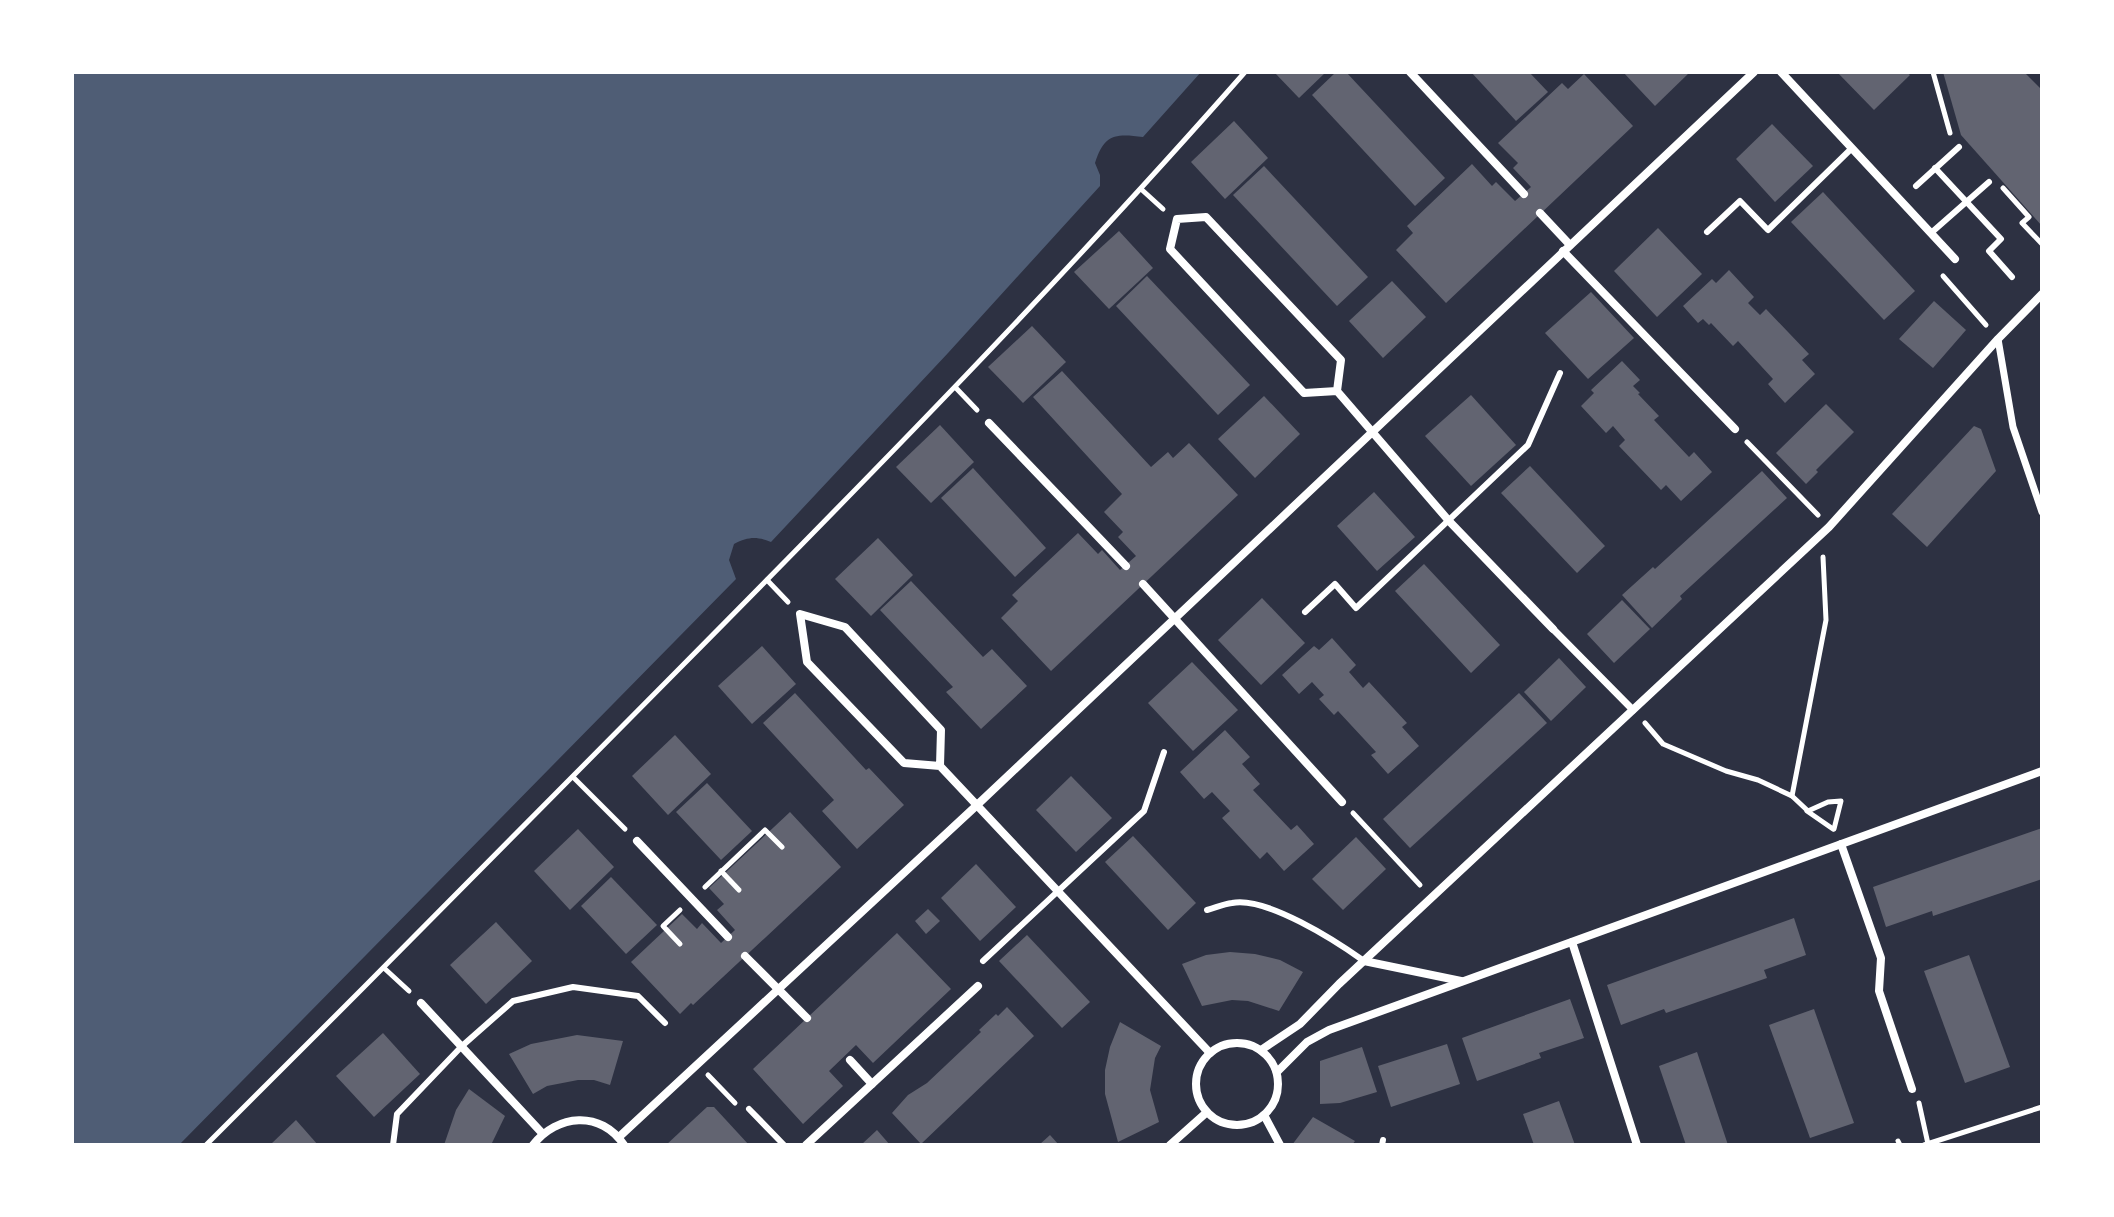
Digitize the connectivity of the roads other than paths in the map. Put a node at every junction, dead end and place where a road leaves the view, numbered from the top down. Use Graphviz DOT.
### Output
graph roads {
  1 [pos="1410,72"];
  2 [pos="1754,72"];
  3 [pos="1781,72"];
  4 [pos="1959,147"];
  5 [pos="1852,148"];
  6 [pos="1935,168"];
  7 [pos="1989,182"];
  8 [pos="1916,186"];
  9 [pos="1524,194"];
  10 [pos="1967,203"];
  11 [pos="1540,213"];
  12 [pos="1707,232"];
  13 [pos="1931,233"];
  14 [pos="1567,248"];
  15 [pos="1955,259"];
  16 [pos="2012,277"];
  17 [pos="2042,294"];
  18 [pos="1998,339"];
  19 [pos="1560,373"];
  20 [pos="1337,391"];
  21 [pos="989,423"];
  22 [pos="1735,429"];
  23 [pos="1372,433"];
  24 [pos="2042,512"];
  25 [pos="1449,521"];
  26 [pos="1126,566"];
  27 [pos="1143,584"];
  28 [pos="1305,612"];
  29 [pos="1173,617"];
  30 [pos="1553,629"];
  31 [pos="1633,710"];
  32 [pos="1164,752"];
  33 [pos="940,766"];
  34 [pos="2042,771"];
  35 [pos="1342,802"];
  36 [pos="976,806"];
  37 [pos="637,841"];
  38 [pos="1841,844"];
  39 [pos="1057,894"];
  40 [pos="1207,910"];
  41 [pos="728,937"];
  42 [pos="1572,942"];
  43 [pos="745,956"];
  44 [pos="983,961"];
  45 [pos="1364,961"];
  46 [pos="1462,981"];
  47 [pos="978,986"];
  48 [pos="777,988"];
  49 [pos="421,1003"];
  50 [pos="807,1018"];
  51 [pos="665,1023"];
  52 [pos="462,1046"];
  53 [pos="1261,1050"];
  54 [pos="1210,1053"];
  55 [pos="850,1060"];
  56 [pos="1277,1072"];
  57 [pos="872,1084"];
  58 [pos="1912,1089"];
  59 [pos="749,1109"];
  60 [pos="1207,1112"];
  61 [pos="1264,1115"];
  62 [pos="542,1133"];
  63 [pos="622,1141"];
  64 [pos="393,1145"];
  65 [pos="533,1145"];
  66 [pos="784,1145"];
  67 [pos="806,1145"];
  68 [pos="1170,1145"];
  69 [pos="1280,1145"];
  70 [pos="1637,1145"];
  1 -- 9 [label="street"];
  2 -- 14 [label="street"];
  3 -- 5 [label="street"];
  4 -- 6 [label="lane"];
  5 -- 12 [label="lane"];
  5 -- 13 [label="street"];
  6 -- 8 [label="lane"];
  6 -- 10 [label="lane"];
  7 -- 10 [label="lane"];
  10 -- 13 [label="lane"];
  10 -- 16 [label="lane"];
  11 -- 14 [label="street"];
  13 -- 15 [label="street"];
  14 -- 22 [label="street"];
  14 -- 23 [label="street"];
  17 -- 18 [label="street"];
  18 -- 24 [label="street"];
  18 -- 31 [label="street"];
  19 -- 25 [label="lane"];
  20 -- 20 [label="street"];
  20 -- 23 [label="street"];
  21 -- 26 [label="street"];
  23 -- 25 [label="street"];
  23 -- 29 [label="street"];
  25 -- 28 [label="lane"];
  25 -- 30 [label="street"];
  27 -- 29 [label="street"];
  29 -- 35 [label="street"];
  29 -- 36 [label="street"];
  30 -- 31 [label="street"];
  31 -- 45 [label="street"];
  32 -- 39 [label="lane"];
  33 -- 33 [label="street"];
  33 -- 36 [label="street"];
  34 -- 38 [label="street"];
  36 -- 39 [label="street"];
  36 -- 48 [label="street"];
  37 -- 41 [label="street"];
  38 -- 42 [label="street"];
  38 -- 58 [label="street"];
  39 -- 44 [label="lane"];
  39 -- 54 [label="street"];
  40 -- 45 [label="lane"];
  42 -- 46 [label="street"];
  42 -- 70 [label="street"];
  43 -- 48 [label="street"];
  45 -- 46 [label="street"];
  45 -- 53 [label="street"];
  46 -- 56 [label="street"];
  47 -- 57 [label="street"];
  48 -- 50 [label="street"];
  48 -- 63 [label="street"];
  49 -- 52 [label="street"];
  51 -- 52 [label="lane"];
  52 -- 62 [label="street"];
  52 -- 64 [label="lane"];
  53 -- 54 [label="street"];
  53 -- 56 [label="street"];
  54 -- 60 [label="street"];
  55 -- 57 [label="street"];
  56 -- 61 [label="street"];
  57 -- 67 [label="street"];
  59 -- 66 [label="lane"];
  60 -- 61 [label="street"];
  60 -- 68 [label="street"];
  61 -- 69 [label="street"];
  62 -- 63 [label="street"];
  62 -- 65 [label="street"];
}
